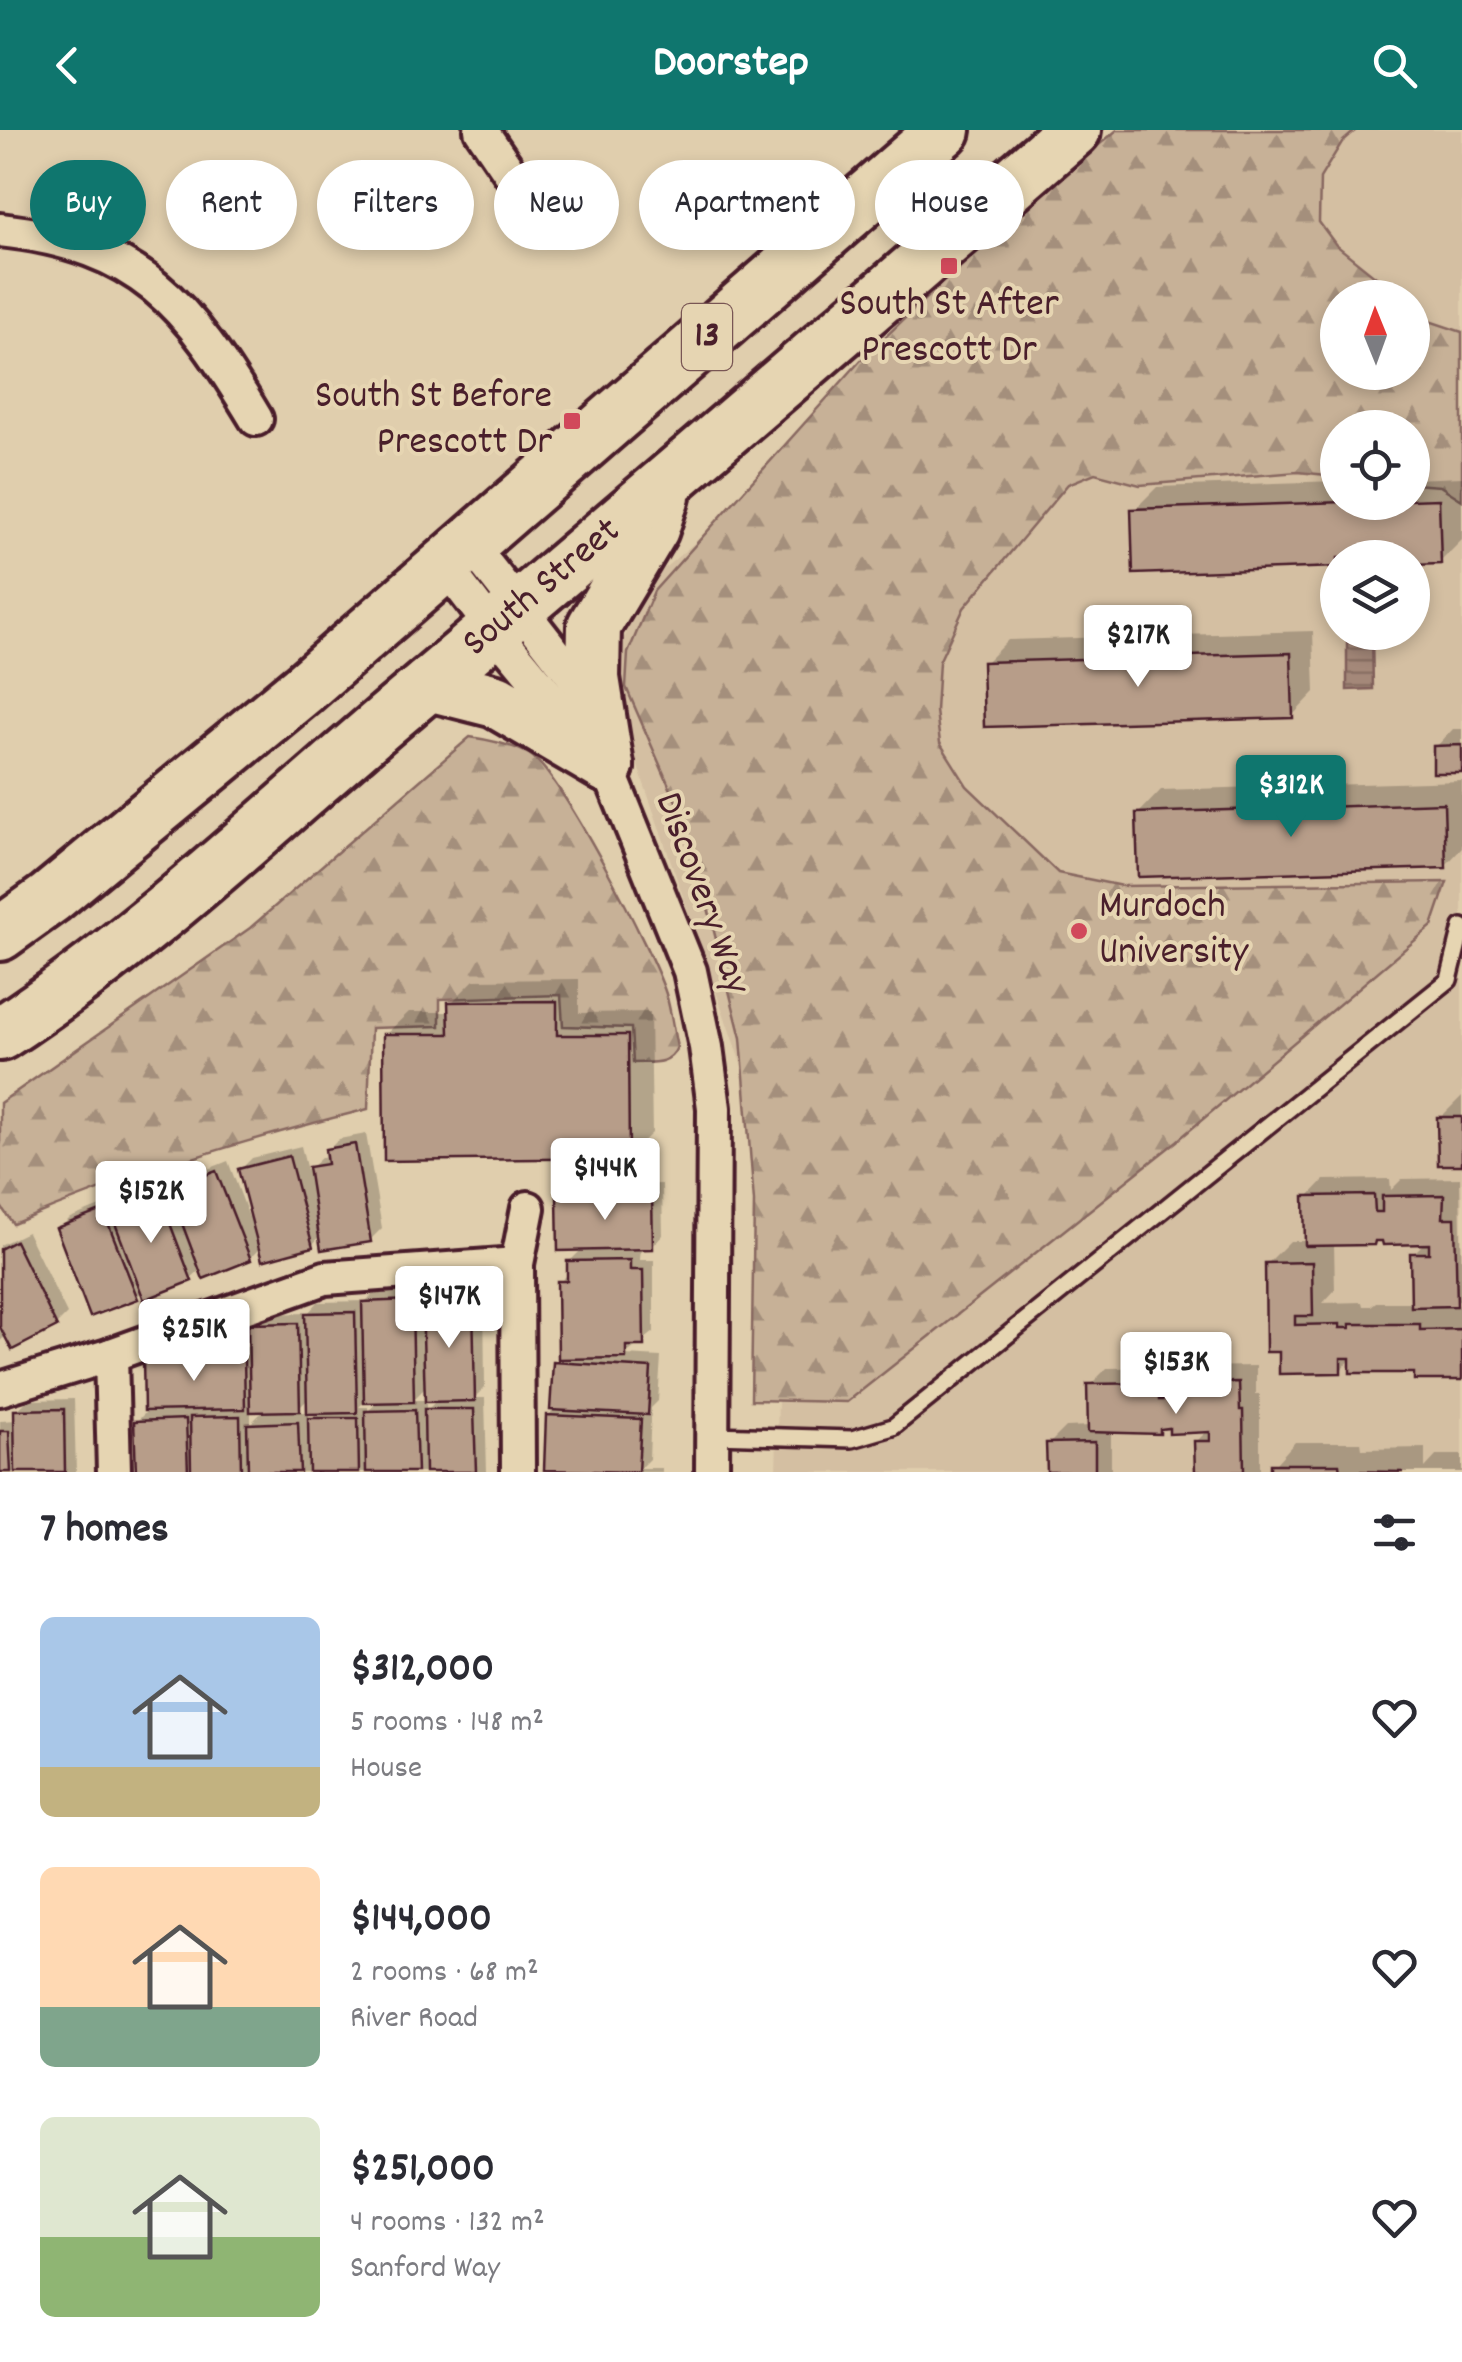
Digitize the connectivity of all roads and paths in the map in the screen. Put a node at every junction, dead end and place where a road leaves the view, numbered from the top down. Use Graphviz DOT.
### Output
graph roads {
  1 [pos="481,130"];
  2 [pos="944,130"];
  3 [pos="1074,130"];
  4 [pos="501,160"];
  5 [pos="0,230"];
  6 [pos="256,419"];
  7 [pos="666,486"];
  8 [pos="457,555"];
  9 [pos="507,619"];
  10 [pos="429,684"];
  11 [pos="607,766"];
  12 [pos="1462,927"];
  13 [pos="0,934"];
  14 [pos="0,1034"];
  15 [pos="528,1208"];
  16 [pos="517,1264"];
  17 [pos="111,1354"];
  18 [pos="0,1390"];
  19 [pos="713,1435"];
  20 [pos="114,1472"];
  21 [pos="518,1472"];
  22 [pos="712,1472"];
  1 -- 4 [label="street"];
  2 -- 8 [label="highway, South Street / 13"];
  3 -- 7 [label="highway, South Street / 13"];
  5 -- 6 [label="street"];
  7 -- 9 [label="highway, South Street / 13"];
  7 -- 11 [label="highway"];
  8 -- 9 [label="street, Discovery Way"];
  8 -- 13 [label="highway, South Street / 13"];
  9 -- 10 [label="highway, South Street / 13"];
  9 -- 11 [label="street, Discovery Way"];
  10 -- 11 [label="highway"];
  10 -- 14 [label="highway, South Street / 13"];
  11 -- 19 [label="street, Discovery Way"];
  12 -- 19 [label="lane"];
  15 -- 16 [label="street"];
  16 -- 17 [label="street"];
  16 -- 21 [label="street"];
  17 -- 18 [label="street"];
  17 -- 20 [label="street"];
  19 -- 22 [label="street, Discovery Way"];
}
